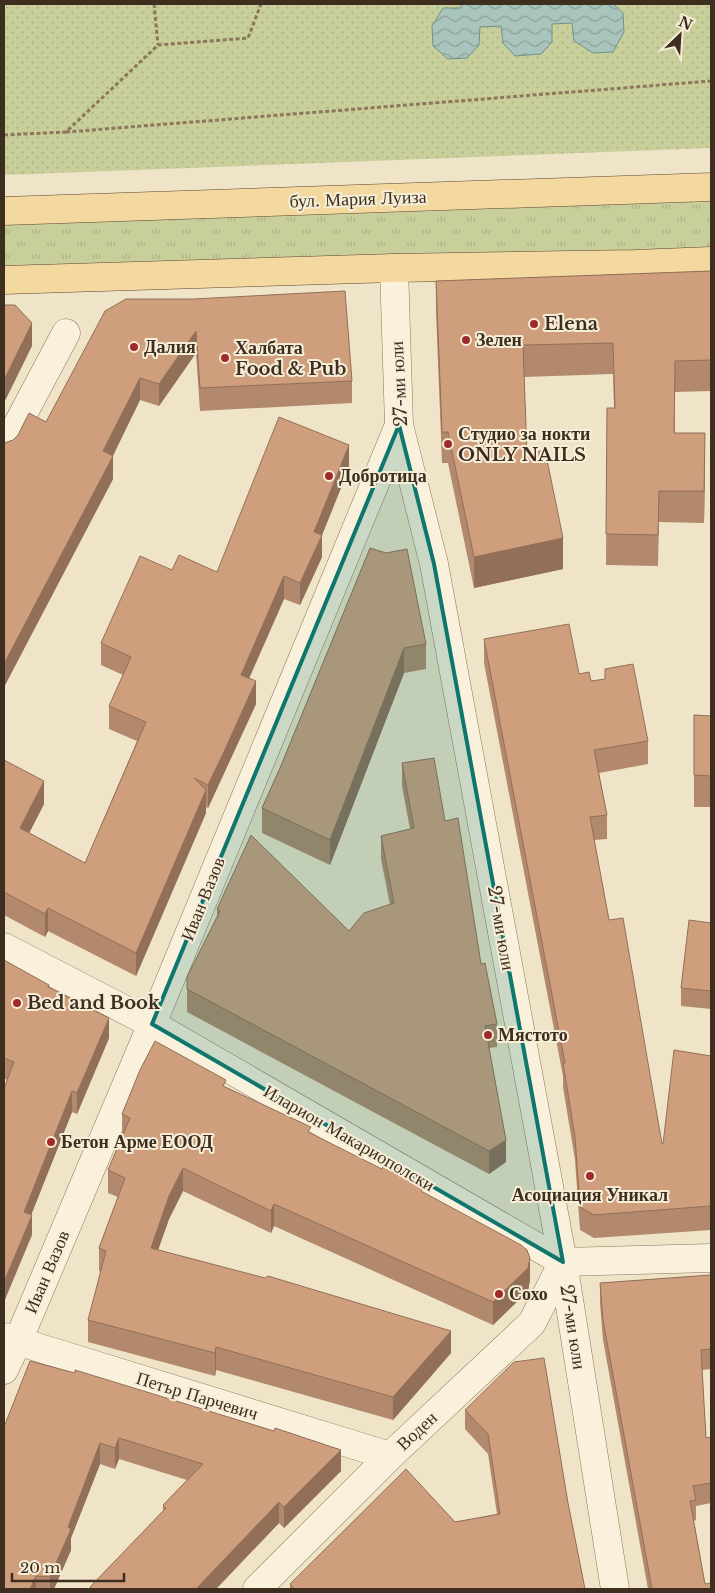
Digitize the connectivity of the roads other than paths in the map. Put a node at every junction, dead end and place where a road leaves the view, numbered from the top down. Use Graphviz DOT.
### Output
graph roads {
  1 [pos="711,187"];
  2 [pos="4,211"];
  3 [pos="711,261"];
  4 [pos="394,268"];
  5 [pos="4,280"];
  6 [pos="66,333"];
  7 [pos="399,425"];
  8 [pos="4,450"];
  9 [pos="4,947"];
  10 [pos="152,1024"];
  11 [pos="711,1258"];
  12 [pos="563,1262"];
  13 [pos="11,1339"];
  14 [pos="4,1370"];
  15 [pos="390,1456"];
  16 [pos="257,1589"];
  17 [pos="615,1589"];
  1 -- 2 [label="main road, бул. Мария Луиза"];
  3 -- 4 [label="main road"];
  4 -- 5 [label="main road"];
  4 -- 7 [label="street, 27-ми юли"];
  6 -- 8 [label="street"];
  7 -- 10 [label="street, Иван Вазов"];
  7 -- 12 [label="street, 27-ми юли"];
  9 -- 10 [label="street, Иларион Макариополски"];
  10 -- 12 [label="street, Иларион Макариополски"];
  10 -- 13 [label="street, Иван Вазов"];
  11 -- 12 [label="street"];
  12 -- 15 [label="street, Воден"];
  12 -- 17 [label="street, 27-ми юли"];
  13 -- 14 [label="street, Иван Вазов"];
  13 -- 15 [label="street, Петър Парчевич"];
  15 -- 16 [label="street, Воден"];
}
